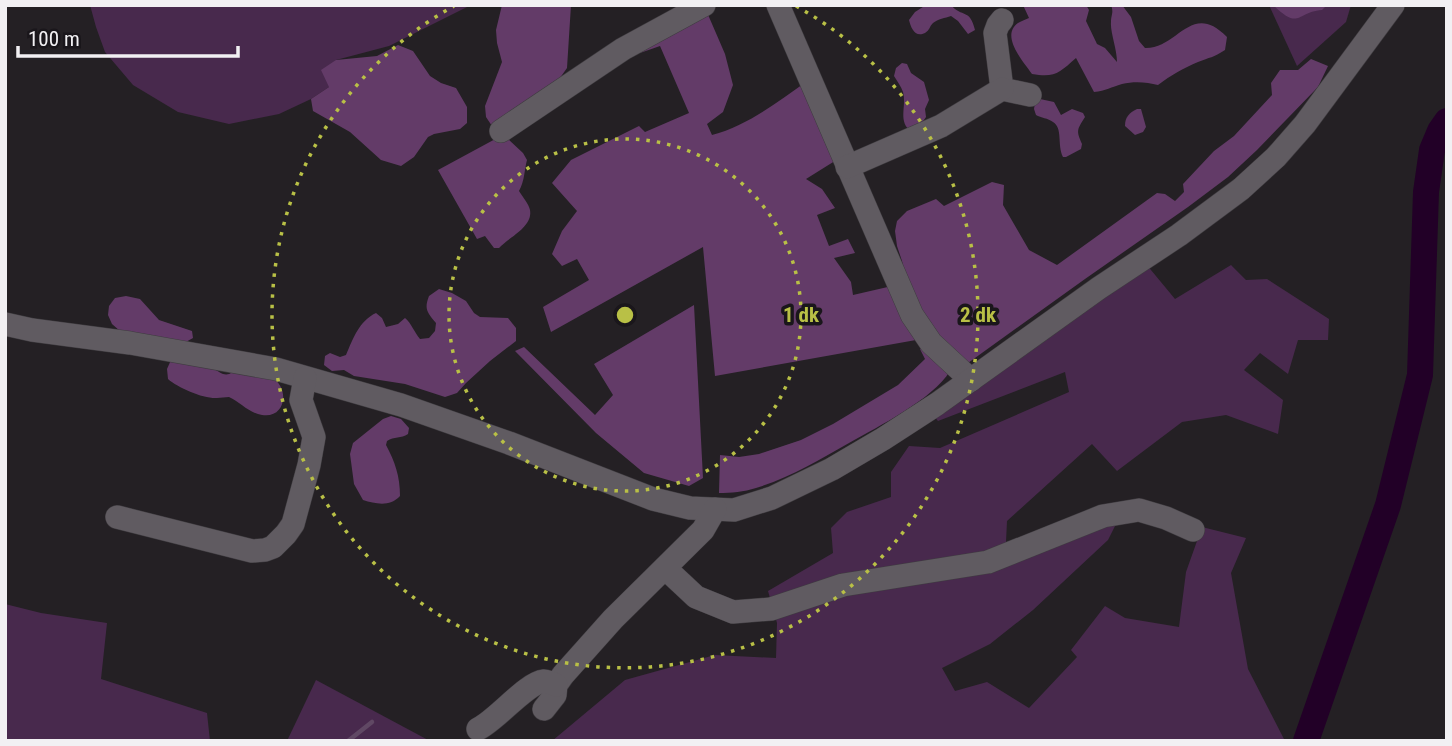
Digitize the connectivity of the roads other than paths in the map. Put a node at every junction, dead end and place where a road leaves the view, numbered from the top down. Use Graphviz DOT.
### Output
graph roads {
  1 [pos="704,5"];
  2 [pos="778,5"];
  3 [pos="1392,5"];
  4 [pos="1002,20"];
  5 [pos="1002,89"];
  6 [pos="1030,95"];
  7 [pos="501,131"];
  8 [pos="847,167"];
  9 [pos="5,324"];
  10 [pos="305,377"];
  11 [pos="971,380"];
  12 [pos="715,509"];
  13 [pos="117,517"];
  14 [pos="1193,530"];
  15 [pos="664,568"];
  16 [pos="556,685"];
  17 [pos="544,709"];
  18 [pos="478,729"];
  1 -- 7 [label="street"];
  2 -- 8 [label="street"];
  3 -- 11 [label="street"];
  4 -- 5 [label="street"];
  5 -- 6 [label="street"];
  5 -- 8 [label="street"];
  8 -- 11 [label="street"];
  9 -- 10 [label="street"];
  10 -- 12 [label="street"];
  10 -- 13 [label="street"];
  11 -- 12 [label="street"];
  12 -- 15 [label="street"];
  14 -- 15 [label="street"];
  15 -- 16 [label="street"];
  16 -- 17 [label="street"];
  16 -- 18 [label="street"];
}
